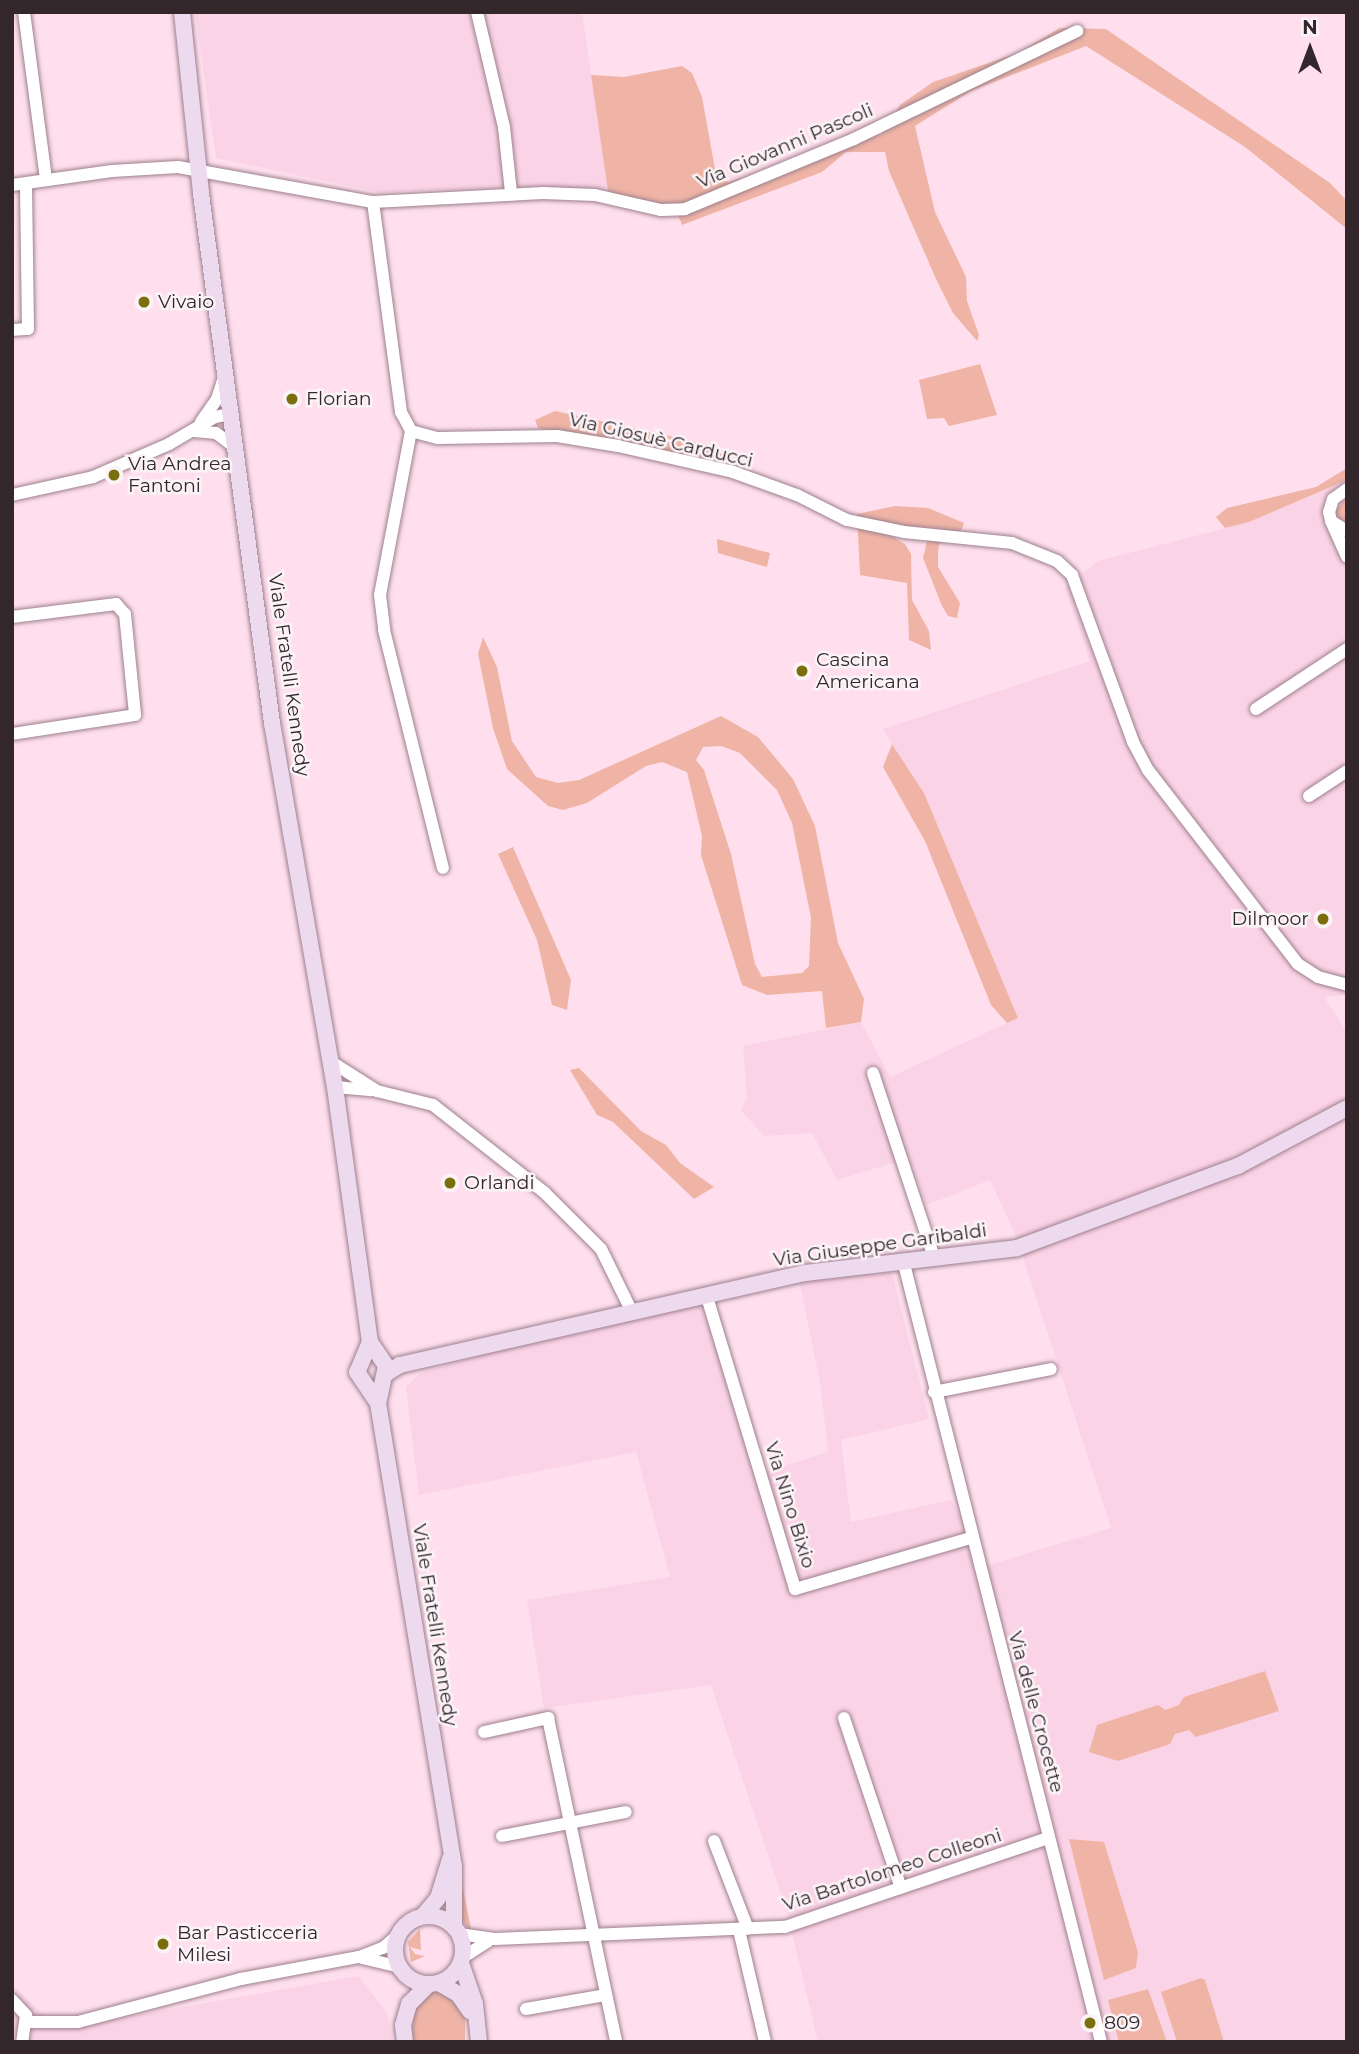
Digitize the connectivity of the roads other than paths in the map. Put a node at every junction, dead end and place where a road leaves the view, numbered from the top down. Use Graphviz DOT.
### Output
graph roads {
  1 [pos="24,12"];
  2 [pos="182,12"];
  3 [pos="477,12"];
  4 [pos="1077,31"];
  5 [pos="198,169"];
  6 [pos="46,179"];
  7 [pos="26,184"];
  8 [pos="12,185"];
  9 [pos="511,193"];
  10 [pos="373,202"];
  11 [pos="12,330"];
  12 [pos="226,370"];
  13 [pos="231,414"];
  14 [pos="411,430"];
  15 [pos="194,431"];
  16 [pos="236,447"];
  17 [pos="1347,489"];
  18 [pos="12,495"];
  19 [pos="1331,521"];
  20 [pos="1347,531"];
  21 [pos="1347,557"];
  22 [pos="12,617"];
  23 [pos="1347,649"];
  24 [pos="1256,709"];
  25 [pos="12,734"];
  26 [pos="1347,771"];
  27 [pos="1309,796"];
  28 [pos="443,867"];
  29 [pos="1347,985"];
  30 [pos="330,1061"];
  31 [pos="873,1073"];
  32 [pos="335,1087"];
  33 [pos="377,1091"];
  34 [pos="1347,1108"];
  35 [pos="934,1257"];
  36 [pos="902,1260"];
  37 [pos="707,1297"];
  38 [pos="633,1314"];
  39 [pos="370,1342"];
  40 [pos="361,1361"];
  41 [pos="387,1368"];
  42 [pos="1051,1369"];
  43 [pos="362,1382"];
  44 [pos="933,1392"];
  45 [pos="378,1403"];
  46 [pos="971,1538"];
  47 [pos="844,1718"];
  48 [pos="484,1732"];
  49 [pos="626,1812"];
  50 [pos="570,1823"];
  51 [pos="502,1836"];
  52 [pos="1048,1838"];
  53 [pos="714,1841"];
  54 [pos="451,1853"];
  55 [pos="901,1888"];
  56 [pos="423,1916"];
  57 [pos="744,1929"];
  58 [pos="457,1931"];
  59 [pos="590,1932"];
  60 [pos="397,1936"];
  61 [pos="495,1940"];
  62 [pos="359,1957"];
  63 [pos="462,1960"];
  64 [pos="399,1968"];
  65 [pos="434,1984"];
  66 [pos="605,1995"];
  67 [pos="12,2000"];
  68 [pos="526,2009"];
  69 [pos="476,2021"];
  70 [pos="28,2022"];
  71 [pos="404,2038"];
  72 [pos="22,2042"];
  73 [pos="479,2042"];
  74 [pos="616,2042"];
  75 [pos="765,2042"];
  76 [pos="1101,2042"];
  1 -- 6 [label="street"];
  2 -- 5 [label="street, Viale Fratelli Kennedy"];
  3 -- 9 [label="street"];
  4 -- 9 [label="street, Via Giovanni Pascoli"];
  5 -- 6 [label="street, Via Giovanni Pascoli"];
  5 -- 10 [label="street, Via Giovanni Pascoli"];
  5 -- 12 [label="street, Viale Fratelli Kennedy"];
  6 -- 7 [label="street, Via Giovanni Pascoli"];
  7 -- 8 [label="street, Via Giovanni Pascoli"];
  7 -- 11 [label="street"];
  9 -- 10 [label="street, Via Giovanni Pascoli"];
  10 -- 14 [label="street"];
  12 -- 13 [label="street, Viale Fratelli Kennedy"];
  12 -- 15 [label="street"];
  13 -- 15 [label="street"];
  13 -- 16 [label="street, Viale Fratelli Kennedy"];
  14 -- 28 [label="street"];
  14 -- 29 [label="street, Via Giosuè Carducci"];
  15 -- 16 [label="street"];
  15 -- 18 [label="street"];
  16 -- 30 [label="street, Viale Fratelli Kennedy"];
  17 -- 19 [label="street"];
  19 -- 20 [label="street"];
  19 -- 21 [label="street"];
  22 -- 25 [label="street"];
  23 -- 24 [label="street"];
  26 -- 27 [label="street"];
  30 -- 32 [label="street, Viale Fratelli Kennedy"];
  30 -- 33 [label="street"];
  31 -- 35 [label="street"];
  32 -- 33 [label="street"];
  32 -- 39 [label="street, Viale Fratelli Kennedy"];
  33 -- 38 [label="street"];
  34 -- 35 [label="street, Via Giuseppe Garibaldi"];
  35 -- 36 [label="street, Via Giuseppe Garibaldi"];
  36 -- 37 [label="street, Via Giuseppe Garibaldi"];
  36 -- 44 [label="street, Via delle Crocette"];
  37 -- 38 [label="street, Via Giuseppe Garibaldi"];
  37 -- 46 [label="street, Via Nino Bixio"];
  38 -- 41 [label="street, Via Giuseppe Garibaldi"];
  39 -- 40 [label="street"];
  39 -- 41 [label="street, Viale Fratelli Kennedy"];
  40 -- 41 [label="street"];
  40 -- 43 [label="street"];
  41 -- 43 [label="street"];
  41 -- 45 [label="street, Viale Fratelli Kennedy"];
  42 -- 44 [label="street"];
  43 -- 45 [label="street, Viale Fratelli Kennedy"];
  44 -- 46 [label="street, Via delle Crocette"];
  45 -- 54 [label="street, Viale Fratelli Kennedy"];
  46 -- 52 [label="street, Via delle Crocette"];
  47 -- 55 [label="street"];
  48 -- 50 [label="street"];
  49 -- 50 [label="street"];
  50 -- 51 [label="street"];
  50 -- 59 [label="street"];
  52 -- 55 [label="street, Via Bartolomeo Colleoni"];
  52 -- 76 [label="street, Via delle Crocette"];
  53 -- 57 [label="street"];
  54 -- 56 [label="street, Viale Fratelli Kennedy"];
  54 -- 58 [label="street, Viale Fratelli Kennedy"];
  55 -- 57 [label="street, Via Bartolomeo Colleoni"];
  56 -- 58 [label="street"];
  56 -- 60 [label="street, Viale Fratelli Kennedy"];
  57 -- 59 [label="street, Via Bartolomeo Colleoni"];
  57 -- 75 [label="street"];
  58 -- 61 [label="street"];
  58 -- 63 [label="street, Viale Fratelli Kennedy"];
  59 -- 61 [label="street, Via Bartolomeo Colleoni"];
  59 -- 66 [label="street"];
  60 -- 62 [label="street"];
  60 -- 64 [label="street"];
  61 -- 63 [label="street"];
  62 -- 64 [label="street"];
  62 -- 70 [label="street"];
  63 -- 65 [label="street"];
  63 -- 69 [label="street, Viale Fratelli Kennedy"];
  64 -- 65 [label="street, Viale Fratelli Kennedy"];
  64 -- 71 [label="street"];
  65 -- 69 [label="street, Viale Fratelli Kennedy"];
  65 -- 71 [label="street"];
  66 -- 68 [label="street"];
  66 -- 74 [label="street"];
  67 -- 70 [label="street"];
  69 -- 73 [label="street, Viale Fratelli Kennedy"];
  70 -- 72 [label="street"];
}
